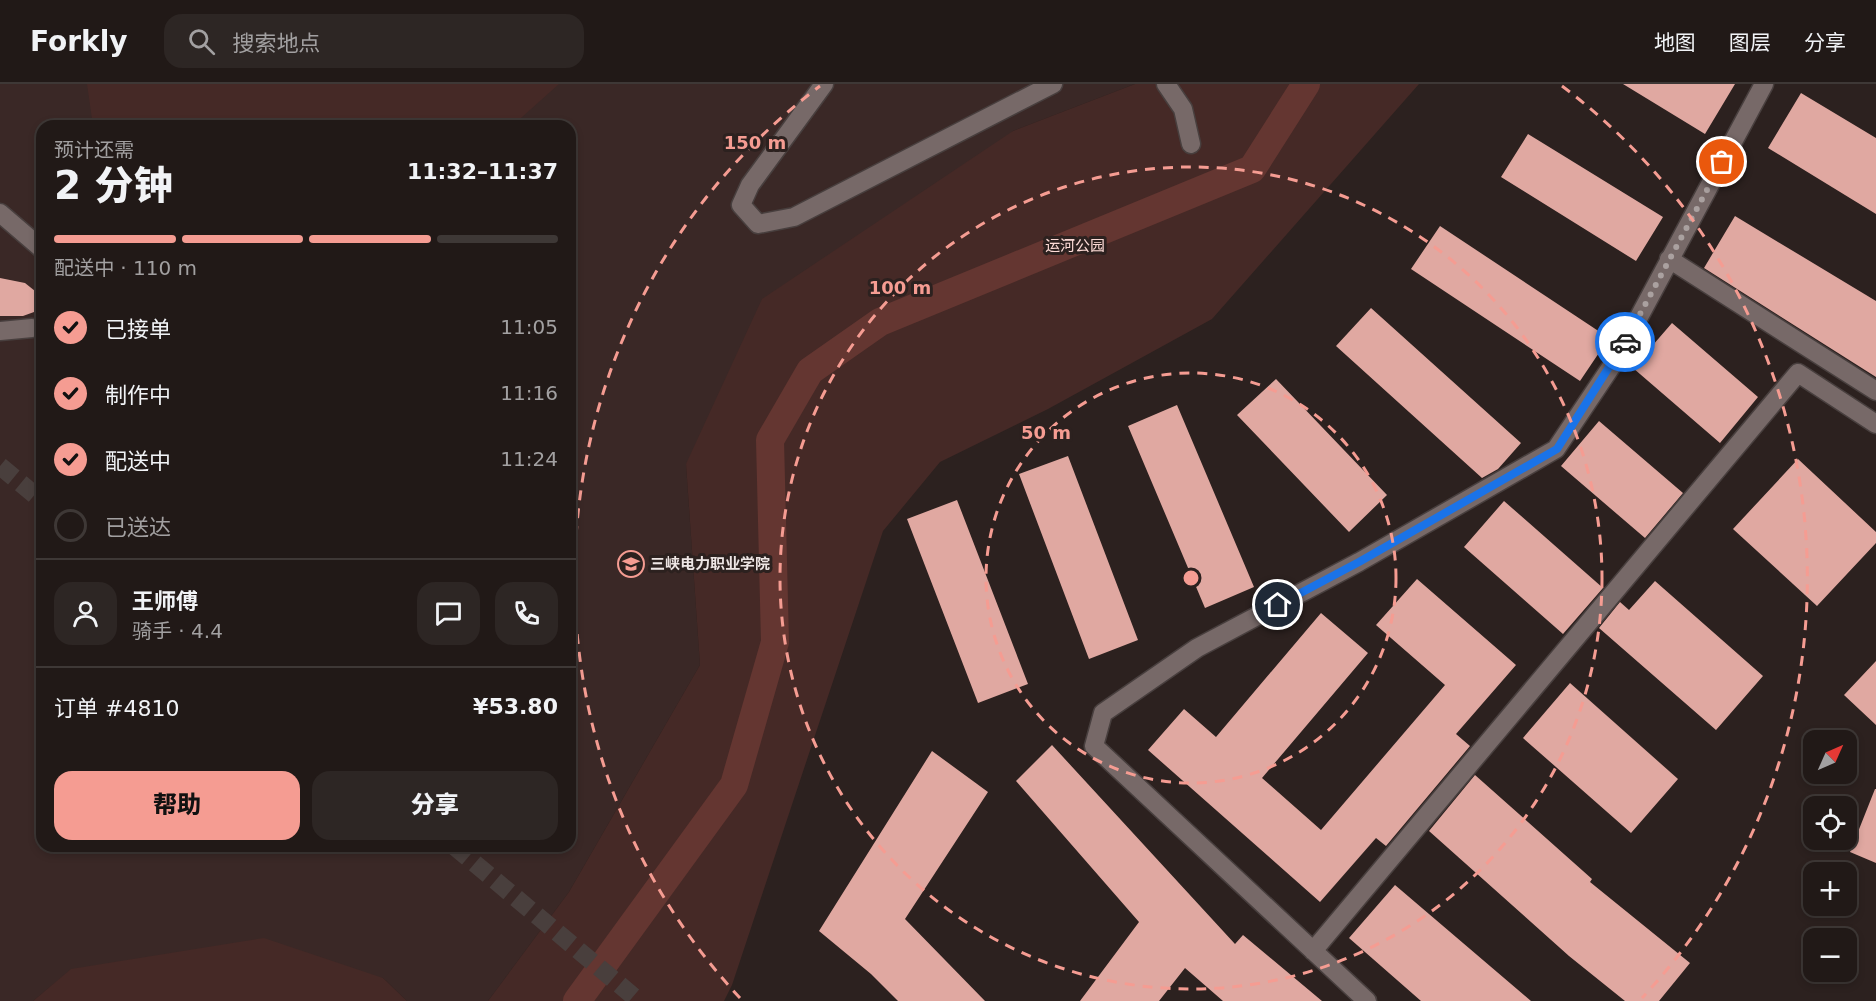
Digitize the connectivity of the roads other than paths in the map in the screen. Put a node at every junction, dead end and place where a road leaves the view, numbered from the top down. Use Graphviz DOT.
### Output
graph roads {
  1 [pos="824,84"];
  2 [pos="1053,84"];
  3 [pos="1166,84"];
  4 [pos="1764,84"];
  5 [pos="1191,144"];
  6 [pos="0,213"];
  7 [pos="36,244"];
  8 [pos="1670,260"];
  9 [pos="32,328"];
  10 [pos="0,330"];
  11 [pos="1876,391"];
  12 [pos="1876,424"];
  13 [pos="1313,951"];
  14 [pos="1367,1001"];
  1 -- 2 [label="lane"];
  3 -- 5 [label="lane"];
  4 -- 8 [label="lane"];
  6 -- 7 [label="lane"];
  8 -- 11 [label="lane"];
  8 -- 13 [label="lane"];
  9 -- 10 [label="lane"];
  12 -- 13 [label="lane"];
  13 -- 14 [label="lane"];
}
